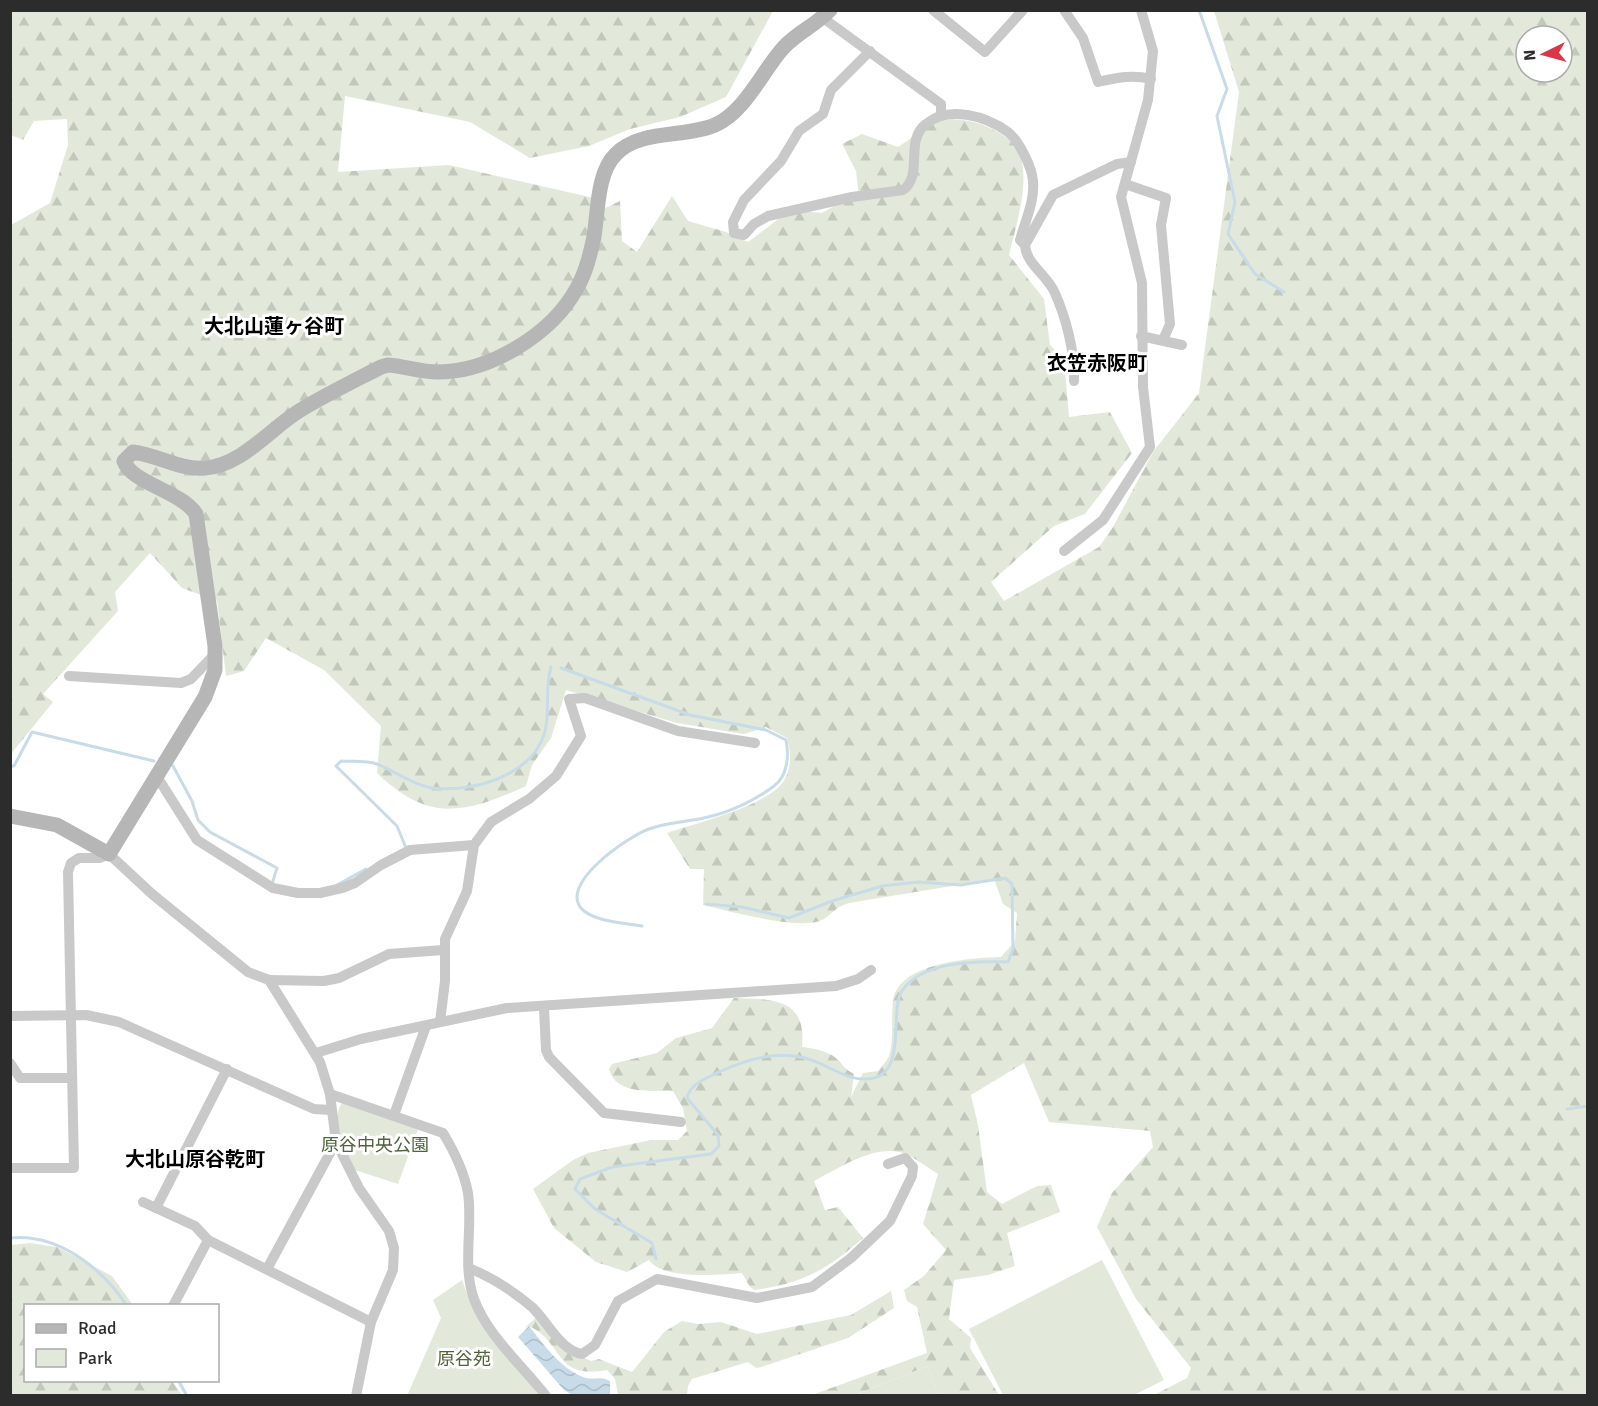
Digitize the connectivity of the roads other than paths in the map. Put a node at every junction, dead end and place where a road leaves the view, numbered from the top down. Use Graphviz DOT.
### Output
graph roads {
  1 [pos="933,10"];
  2 [pos="1023,10"];
  3 [pos="1064,10"];
  4 [pos="1141,10"];
  5 [pos="827,14"];
  6 [pos="870,51"];
  7 [pos="1150,79"];
  8 [pos="941,115"];
  9 [pos="1131,162"];
  10 [pos="1125,184"];
  11 [pos="1024,245"];
  12 [pos="1141,336"];
  13 [pos="1163,340"];
  14 [pos="1182,345"];
  15 [pos="1074,381"];
  16 [pos="1064,550"];
  17 [pos="215,654"];
  18 [pos="69,676"];
  19 [pos="755,743"];
  20 [pos="156,775"];
  21 [pos="10,816"];
  22 [pos="474,844"];
  23 [pos="109,854"];
  24 [pos="443,950"];
  25 [pos="871,970"];
  26 [pos="269,980"];
  27 [pos="544,1008"];
  28 [pos="71,1015"];
  29 [pos="10,1016"];
  30 [pos="440,1022"];
  31 [pos="426,1026"];
  32 [pos="316,1053"];
  33 [pos="10,1063"];
  34 [pos="227,1069"];
  35 [pos="72,1078"];
  36 [pos="330,1094"];
  37 [pos="331,1110"];
  38 [pos="394,1115"];
  39 [pos="681,1122"];
  40 [pos="336,1142"];
  41 [pos="888,1164"];
  42 [pos="10,1168"];
  43 [pos="142,1202"];
  44 [pos="156,1208"];
  45 [pos="208,1240"];
  46 [pos="469,1268"];
  47 [pos="267,1269"];
  48 [pos="174,1304"];
  49 [pos="371,1322"];
  50 [pos="356,1395"];
  51 [pos="546,1395"];
  1 -- 2 [label="street"];
  3 -- 7 [label="street"];
  4 -- 7 [label="street"];
  5 -- 6 [label="street"];
  5 -- 17 [label="street"];
  6 -- 8 [label="street"];
  6 -- 8 [label="street"];
  7 -- 9 [label="street"];
  8 -- 11 [label="street"];
  9 -- 10 [label="street"];
  9 -- 11 [label="street"];
  10 -- 12 [label="street"];
  10 -- 13 [label="street"];
  11 -- 15 [label="street"];
  12 -- 13 [label="street"];
  12 -- 16 [label="street"];
  13 -- 14 [label="street"];
  17 -- 18 [label="street"];
  17 -- 20 [label="street"];
  19 -- 22 [label="street"];
  20 -- 22 [label="street"];
  20 -- 23 [label="street"];
  21 -- 23 [label="street"];
  22 -- 24 [label="street"];
  23 -- 26 [label="street"];
  23 -- 28 [label="street"];
  24 -- 26 [label="street"];
  24 -- 30 [label="street"];
  25 -- 27 [label="street"];
  26 -- 32 [label="street"];
  27 -- 30 [label="street"];
  27 -- 39 [label="street"];
  28 -- 29 [label="street"];
  28 -- 34 [label="street"];
  28 -- 35 [label="street"];
  30 -- 31 [label="street"];
  31 -- 32 [label="street"];
  31 -- 38 [label="street"];
  32 -- 36 [label="street"];
  33 -- 35 [label="street"];
  34 -- 37 [label="street"];
  34 -- 44 [label="street"];
  35 -- 42 [label="street"];
  36 -- 37 [label="street"];
  36 -- 38 [label="street"];
  37 -- 40 [label="street"];
  38 -- 46 [label="street"];
  40 -- 47 [label="street"];
  40 -- 49 [label="street"];
  41 -- 46 [label="street"];
  43 -- 44 [label="street"];
  44 -- 45 [label="street"];
  45 -- 47 [label="street"];
  45 -- 48 [label="street"];
  46 -- 51 [label="street"];
  47 -- 49 [label="street"];
  49 -- 50 [label="street"];
}
